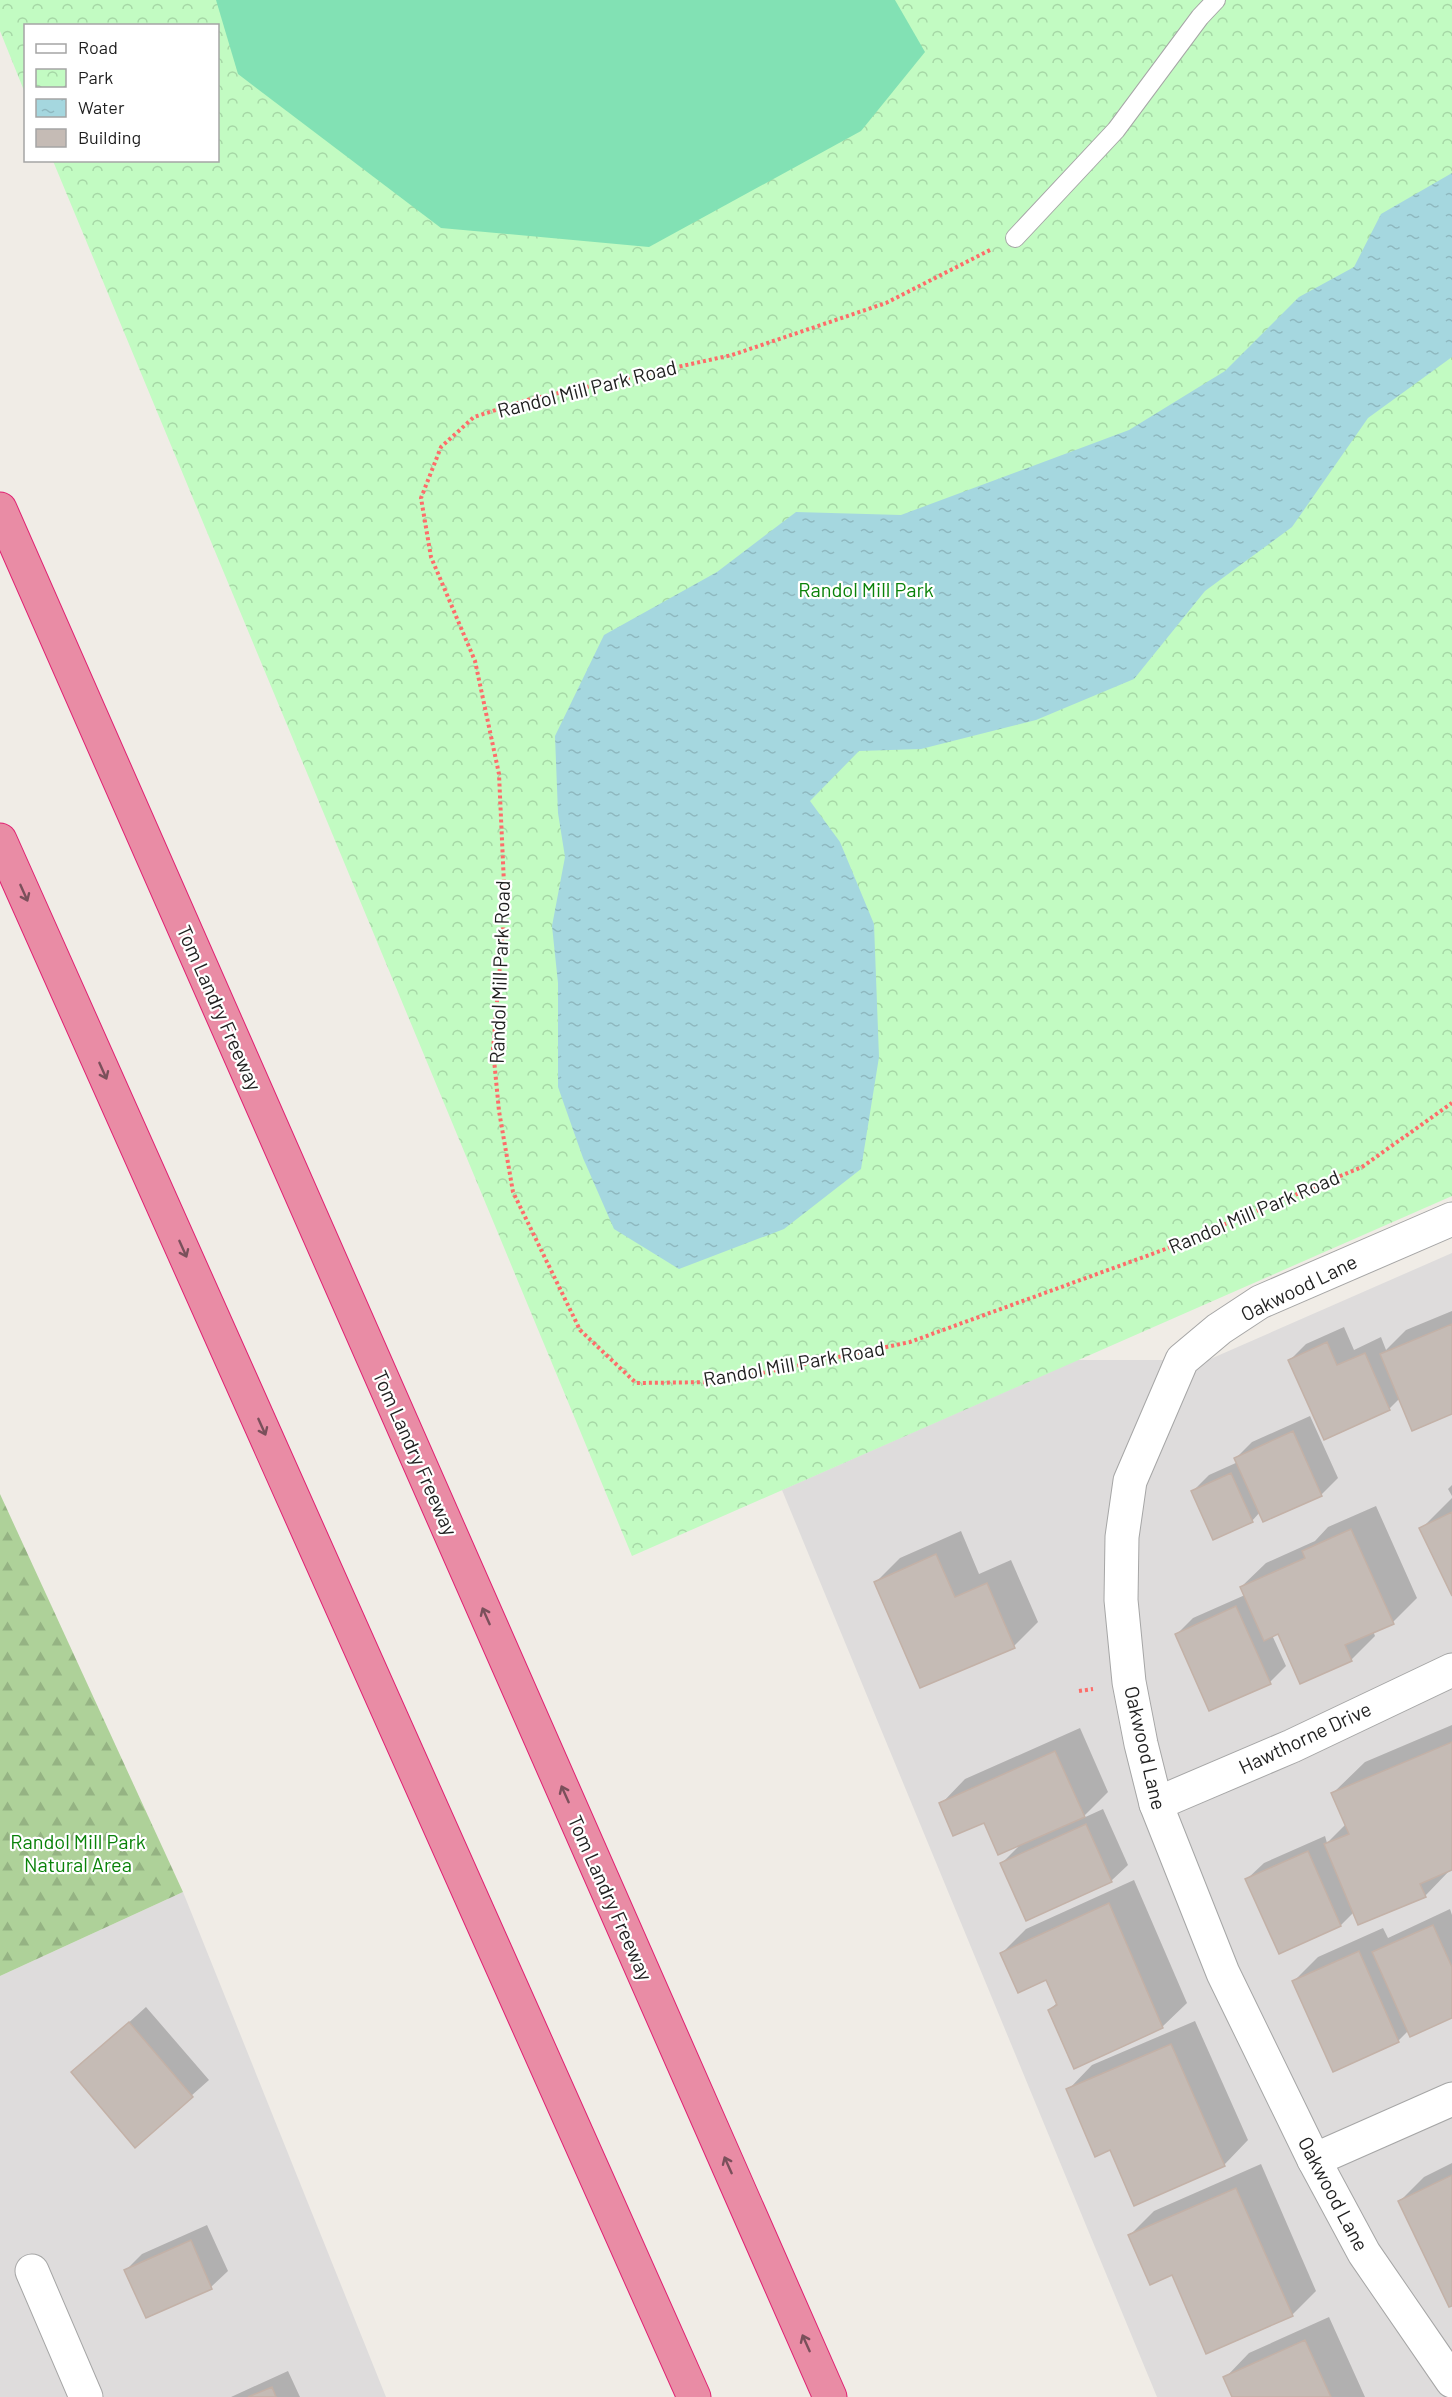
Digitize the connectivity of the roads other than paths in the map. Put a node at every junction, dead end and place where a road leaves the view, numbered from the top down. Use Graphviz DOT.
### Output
graph roads {
  1 [pos="1216,0"];
  2 [pos="1015,237"];
  3 [pos="0,509"];
  4 [pos="0,840"];
  5 [pos="1452,1219"];
  6 [pos="1452,1670"];
  7 [pos="1156,1804"];
  8 [pos="1452,2099"];
  9 [pos="1314,2160"];
  10 [pos="32,2271"];
  11 [pos="1452,2381"];
  12 [pos="86,2397"];
  13 [pos="694,2397"];
  14 [pos="830,2397"];
  1 -- 2 [label="lane"];
  14 -- 3 [label="highway, Tom Landry Freeway, one-way"];
  4 -- 13 [label="highway, one-way"];
  5 -- 7 [label="street, Oakwood Lane"];
  6 -- 7 [label="street, Hawthorne Drive"];
  7 -- 9 [label="street, Oakwood Lane"];
  8 -- 9 [label="street"];
  9 -- 11 [label="street, Oakwood Lane"];
  10 -- 12 [label="street"];
}
